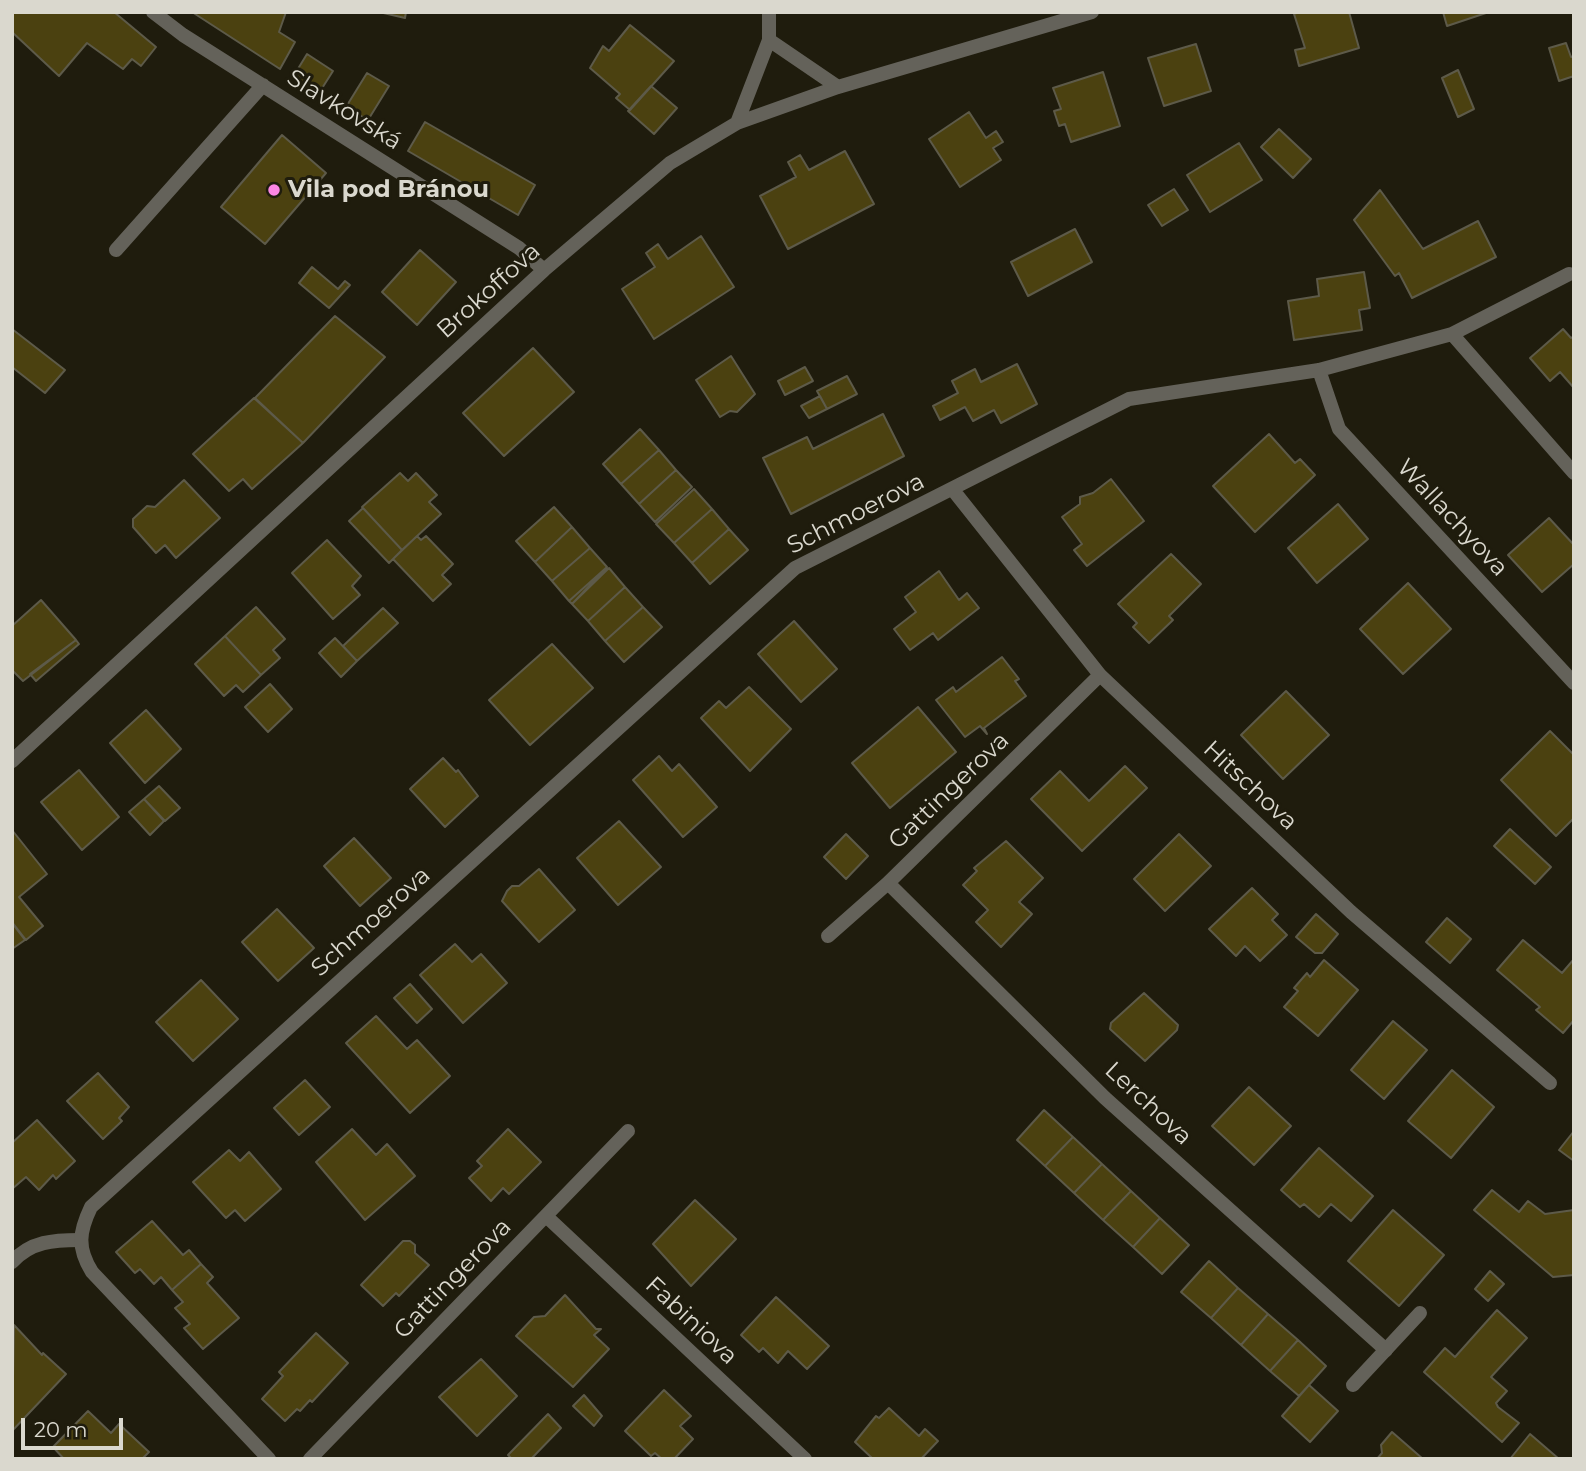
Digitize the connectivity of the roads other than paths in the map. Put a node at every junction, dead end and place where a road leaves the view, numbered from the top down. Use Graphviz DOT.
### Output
graph roads {
  1 [pos="153,12"];
  2 [pos="769,12"];
  3 [pos="1092,12"];
  4 [pos="769,40"];
  5 [pos="263,85"];
  6 [pos="838,87"];
  7 [pos="737,123"];
  8 [pos="116,250"];
  9 [pos="544,270"];
  10 [pos="1569,274"];
  11 [pos="1452,334"];
  12 [pos="1319,370"];
  13 [pos="1574,473"];
  14 [pos="953,490"];
  15 [pos="1100,675"];
  16 [pos="1574,683"];
  17 [pos="12,761"];
  18 [pos="888,883"];
  19 [pos="828,936"];
  20 [pos="1550,1083"];
  21 [pos="628,1130"];
  22 [pos="546,1216"];
  23 [pos="80,1240"];
  24 [pos="12,1262"];
  25 [pos="1420,1313"];
  26 [pos="1386,1350"];
  27 [pos="1353,1385"];
  28 [pos="270,1459"];
  29 [pos="310,1459"];
  30 [pos="805,1459"];
  1 -- 5 [label="street, Slavkovská"];
  2 -- 4 [label="street"];
  3 -- 6 [label="street, Brokoffova"];
  4 -- 6 [label="street"];
  4 -- 7 [label="street"];
  5 -- 8 [label="street"];
  5 -- 9 [label="street, Slavkovská"];
  6 -- 7 [label="street, Brokoffova"];
  7 -- 9 [label="street, Brokoffova"];
  9 -- 17 [label="street, Brokoffova"];
  10 -- 11 [label="street, Schmoerova"];
  11 -- 12 [label="street, Schmoerova"];
  11 -- 13 [label="street"];
  12 -- 14 [label="street, Schmoerova"];
  12 -- 16 [label="street, Wallachyova"];
  14 -- 15 [label="street, Hitschova"];
  14 -- 23 [label="street, Schmoerova"];
  15 -- 18 [label="street, Gattingerova"];
  15 -- 20 [label="street, Hitschova"];
  18 -- 19 [label="street, Gattingerova"];
  18 -- 26 [label="street, Lerchova"];
  21 -- 22 [label="street, Gattingerova"];
  22 -- 29 [label="street, Gattingerova"];
  22 -- 30 [label="street, Fabiniova"];
  23 -- 24 [label="street"];
  23 -- 28 [label="street"];
  25 -- 26 [label="street"];
  26 -- 27 [label="street"];
}
